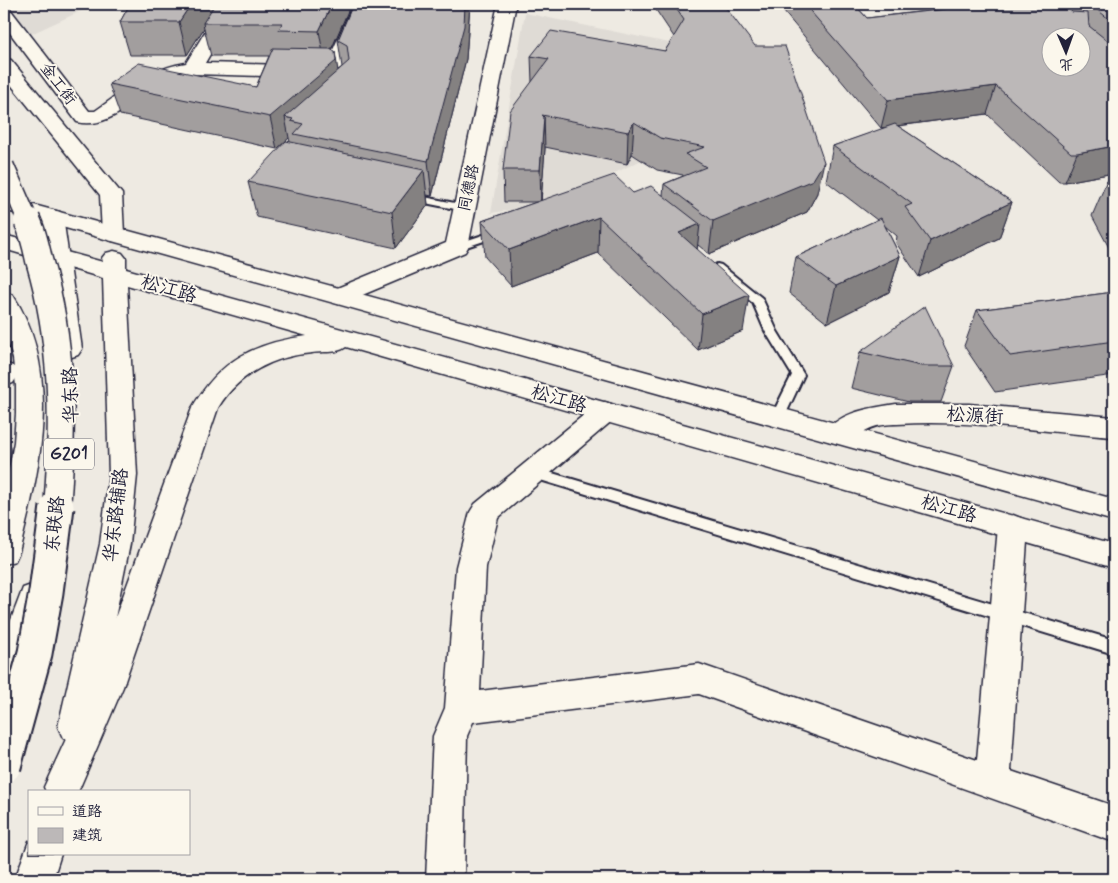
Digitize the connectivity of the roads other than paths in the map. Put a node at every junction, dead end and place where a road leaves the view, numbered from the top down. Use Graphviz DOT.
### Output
graph roads {
  1 [pos="230,4"];
  2 [pos="361,4"];
  3 [pos="507,4"];
  4 [pos="4,13"];
  5 [pos="4,64"];
  6 [pos="193,68"];
  7 [pos="4,166"];
  8 [pos="399,194"];
  9 [pos="4,204"];
  10 [pos="465,208"];
  11 [pos="52,217"];
  12 [pos="512,228"];
  13 [pos="113,234"];
  14 [pos="4,242"];
  15 [pos="457,247"];
  16 [pos="57,257"];
  17 [pos="707,260"];
  18 [pos="115,274"];
  19 [pos="338,296"];
  20 [pos="4,300"];
  21 [pos="370,346"];
  22 [pos="4,372"];
  23 [pos="4,376"];
  24 [pos="605,412"];
  25 [pos="778,417"];
  26 [pos="1114,427"];
  27 [pos="839,434"];
  28 [pos="532,472"];
  29 [pos="1114,510"];
  30 [pos="1012,527"];
  31 [pos="4,552"];
  32 [pos="1114,556"];
  33 [pos="1005,614"];
  34 [pos="1114,647"];
  35 [pos="4,684"];
  36 [pos="462,708"];
  37 [pos="4,766"];
  38 [pos="993,782"];
  39 [pos="61,789"];
  40 [pos="1114,824"];
  41 [pos="41,856"];
  42 [pos="34,879"];
  43 [pos="444,879"];
  1 -- 6 [label="main road"];
  2 -- 6 [label="main road"];
  3 -- 10 [label="main road, 同德路"];
  4 -- 6 [label="main road, 金工街"];
  5 -- 13 [label="main road, 华东路辅路"];
  7 -- 37 [label="main road, 东联路, bridge"];
  8 -- 10 [label="lane"];
  9 -- 11 [label="main road, 松江路"];
  10 -- 15 [label="main road, 同德路"];
  11 -- 13 [label="main road, 松江路"];
  11 -- 16 [label="main road, 华东路 / G201"];
  12 -- 15 [label="lane"];
  13 -- 18 [label="main road, 华东路辅路"];
  13 -- 19 [label="main road, 松江路"];
  14 -- 16 [label="main road, 松江路"];
  15 -- 19 [label="main road"];
  16 -- 18 [label="main road, 松江路"];
  16 -- 35 [label="main road, 华东路 / G201"];
  17 -- 25 [label="lane"];
  18 -- 21 [label="main road, 松江路"];
  18 -- 39 [label="main road, 华东路辅路"];
  19 -- 25 [label="main road, 松江路"];
  20 -- 31 [label="main road, G201"];
  21 -- 24 [label="main road, 松江路"];
  21 -- 39 [label="main road"];
  22 -- 23 [label="main road"];
  24 -- 28 [label="main road"];
  24 -- 30 [label="main road, 松江路"];
  25 -- 27 [label="main road, 松江路"];
  26 -- 27 [label="main road, 松源街"];
  27 -- 29 [label="main road, 松江路"];
  28 -- 33 [label="lane"];
  28 -- 36 [label="main road"];
  30 -- 32 [label="main road, 松江路"];
  30 -- 33 [label="main road"];
  33 -- 34 [label="lane"];
  33 -- 38 [label="main road"];
  36 -- 38 [label="main road"];
  36 -- 43 [label="main road"];
  38 -- 40 [label="main road"];
  41 -- 42 [label="main road"];
}
